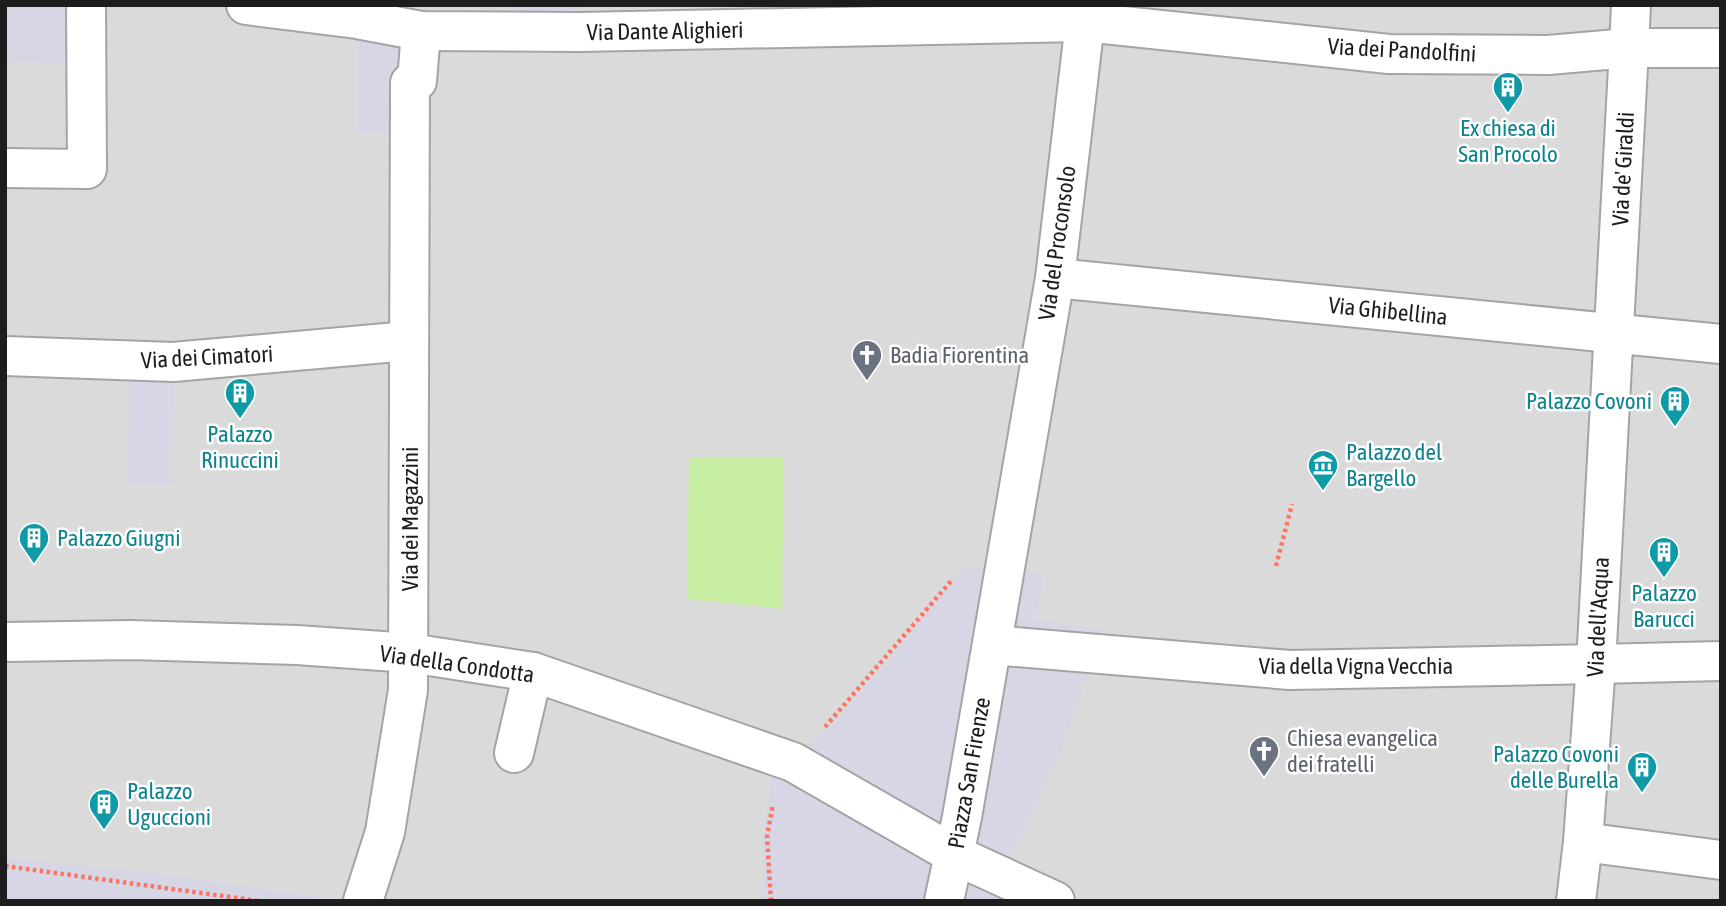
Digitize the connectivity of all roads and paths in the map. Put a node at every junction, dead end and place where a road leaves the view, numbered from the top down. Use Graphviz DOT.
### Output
graph roads {
  1 [pos="86,5"];
  2 [pos="247,5"];
  3 [pos="1631,5"];
  4 [pos="1086,13"];
  5 [pos="783,17"];
  6 [pos="580,19"];
  7 [pos="421,32"];
  8 [pos="1629,48"];
  9 [pos="1721,48"];
  10 [pos="5,168"];
  11 [pos="1055,278"];
  12 [pos="1615,333"];
  13 [pos="408,341"];
  14 [pos="1721,344"];
  15 [pos="5,356"];
  16 [pos="1292,504"];
  17 [pos="1276,566"];
  18 [pos="959,572"];
  19 [pos="5,642"];
  20 [pos="992,645"];
  21 [pos="410,653"];
  22 [pos="1721,661"];
  23 [pos="1596,664"];
  24 [pos="533,672"];
  25 [pos="514,753"];
  26 [pos="785,760"];
  27 [pos="1583,842"];
  28 [pos="955,855"];
  29 [pos="1721,860"];
  30 [pos="5,866"];
  31 [pos="259,901"];
  32 [pos="363,901"];
  33 [pos="771,901"];
  34 [pos="944,901"];
  35 [pos="1055,901"];
  36 [pos="1576,901"];
  1 -- 10 [label="street"];
  2 -- 7 [label="street, Via Dante Alighieri"];
  3 -- 8 [label="street, Via de' Giraldi"];
  4 -- 5 [label="street, Via Dante Alighieri"];
  4 -- 8 [label="street, Via dei Pandolfini"];
  4 -- 11 [label="street, Via del Proconsolo"];
  5 -- 6 [label="street, Via Dante Alighieri"];
  6 -- 7 [label="street, Via Dante Alighieri"];
  7 -- 13 [label="street, Via dei Magazzini"];
  8 -- 9 [label="street, Via dei Pandolfini"];
  8 -- 12 [label="street, Via de' Giraldi"];
  11 -- 12 [label="street, Via Ghibellina"];
  11 -- 20 [label="street, Via del Proconsolo"];
  12 -- 14 [label="street, Via Ghibellina"];
  12 -- 23 [label="street, Via dell'Acqua"];
  13 -- 15 [label="street, Via dei Cimatori"];
  13 -- 21 [label="street, Via dei Magazzini"];
  16 -- 17 [label="path"];
  18 -- 26 [label="path"];
  19 -- 21 [label="street, Via della Condotta"];
  20 -- 23 [label="street, Via della Vigna Vecchia"];
  20 -- 28 [label="street, Piazza San Firenze"];
  21 -- 24 [label="street, Via della Condotta"];
  21 -- 32 [label="street, Via dei Magazzini"];
  22 -- 23 [label="street, Via della Vigna Vecchia"];
  23 -- 27 [label="street, Via dell'Acqua"];
  24 -- 25 [label="street"];
  24 -- 26 [label="street, Via della Condotta"];
  26 -- 28 [label="street, Via della Condotta"];
  26 -- 33 [label="path"];
  27 -- 29 [label="street"];
  27 -- 36 [label="street, Via dell'Acqua"];
  28 -- 34 [label="street, Piazza San Firenze"];
  28 -- 35 [label="street, Via della Condotta"];
  30 -- 31 [label="path"];
}
